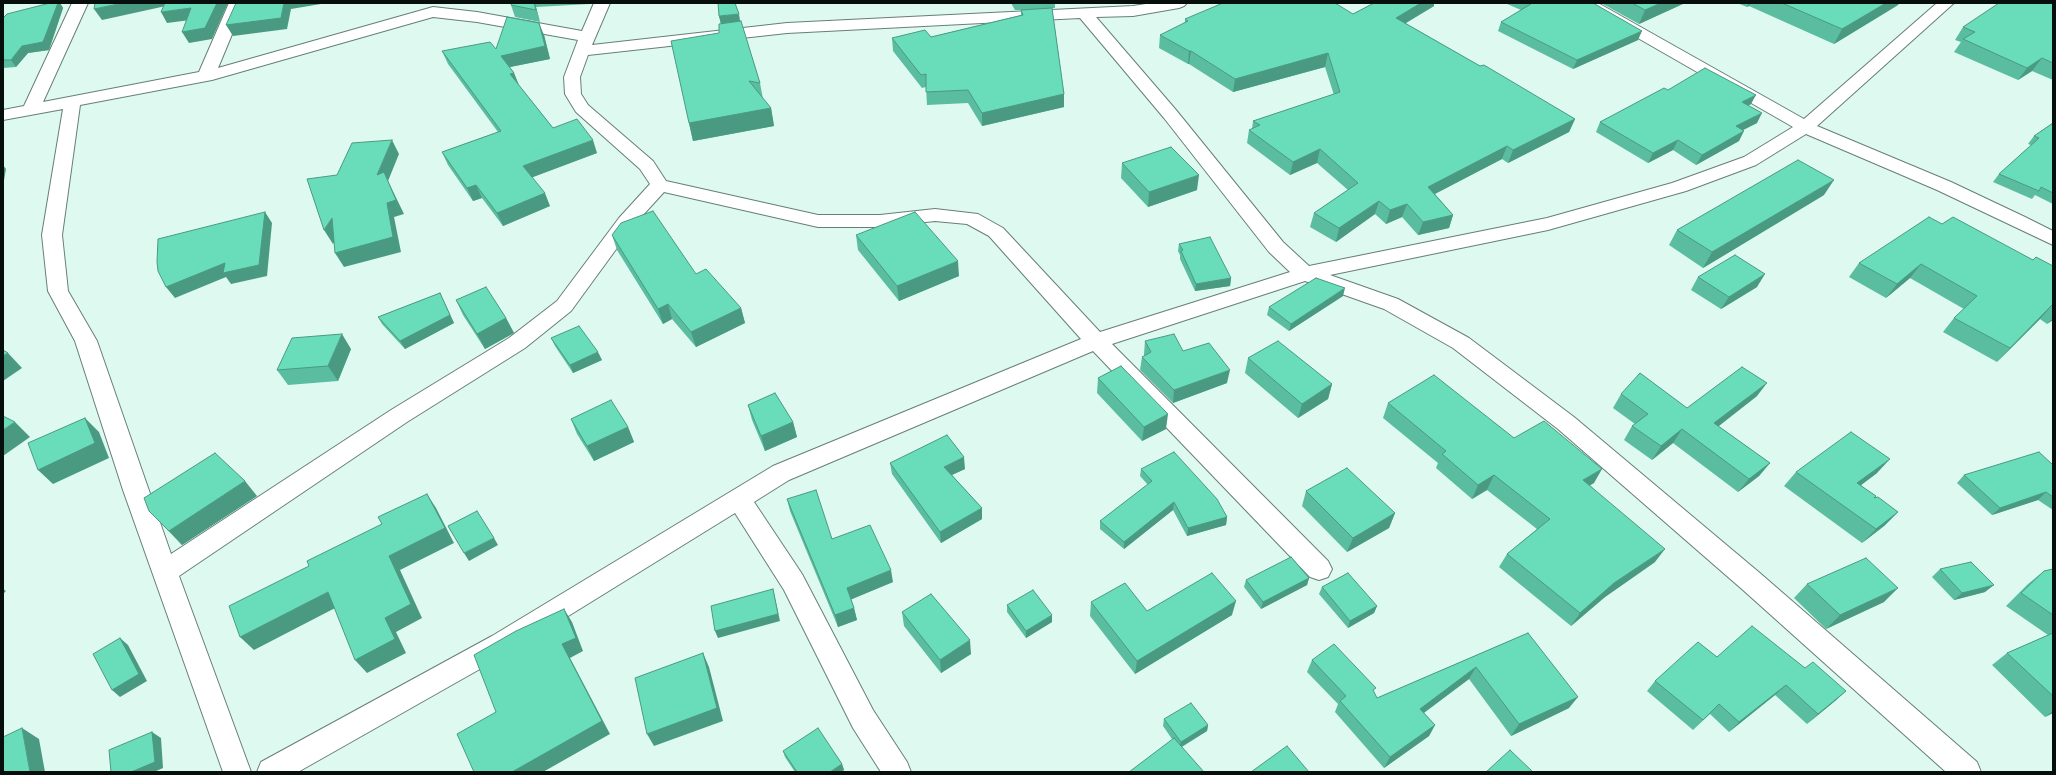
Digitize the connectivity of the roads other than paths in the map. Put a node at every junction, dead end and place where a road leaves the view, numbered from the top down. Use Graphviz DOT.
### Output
graph roads {
  1 [pos="80,3"];
  2 [pos="237,3"];
  3 [pos="602,3"];
  4 [pos="1179,3"];
  5 [pos="1587,3"];
  6 [pos="1946,3"];
  7 [pos="1084,13"];
  8 [pos="584,44"];
  9 [pos="206,76"];
  10 [pos="72,103"];
  11 [pos="30,111"];
  12 [pos="3,116"];
  13 [pos="1805,128"];
  14 [pos="660,185"];
  15 [pos="2053,239"];
  16 [pos="1305,274"];
  17 [pos="1096,341"];
  18 [pos="738,498"];
  19 [pos="1319,569"];
  20 [pos="164,572"];
  21 [pos="237,772"];
  22 [pos="271,772"];
  23 [pos="897,772"];
  24 [pos="1967,772"];
  1 -- 11 [label="street"];
  2 -- 9 [label="street"];
  3 -- 8 [label="street"];
  4 -- 7 [label="street"];
  5 -- 13 [label="street"];
  6 -- 13 [label="street"];
  7 -- 8 [label="street"];
  7 -- 16 [label="street"];
  8 -- 9 [label="street"];
  8 -- 14 [label="street"];
  9 -- 10 [label="street"];
  10 -- 11 [label="street"];
  10 -- 20 [label="street"];
  11 -- 12 [label="street"];
  13 -- 15 [label="street"];
  13 -- 16 [label="street"];
  14 -- 17 [label="street"];
  14 -- 20 [label="street"];
  16 -- 17 [label="street"];
  16 -- 24 [label="street"];
  17 -- 18 [label="street"];
  17 -- 19 [label="street"];
  18 -- 22 [label="street"];
  18 -- 23 [label="street"];
  20 -- 21 [label="street"];
}
